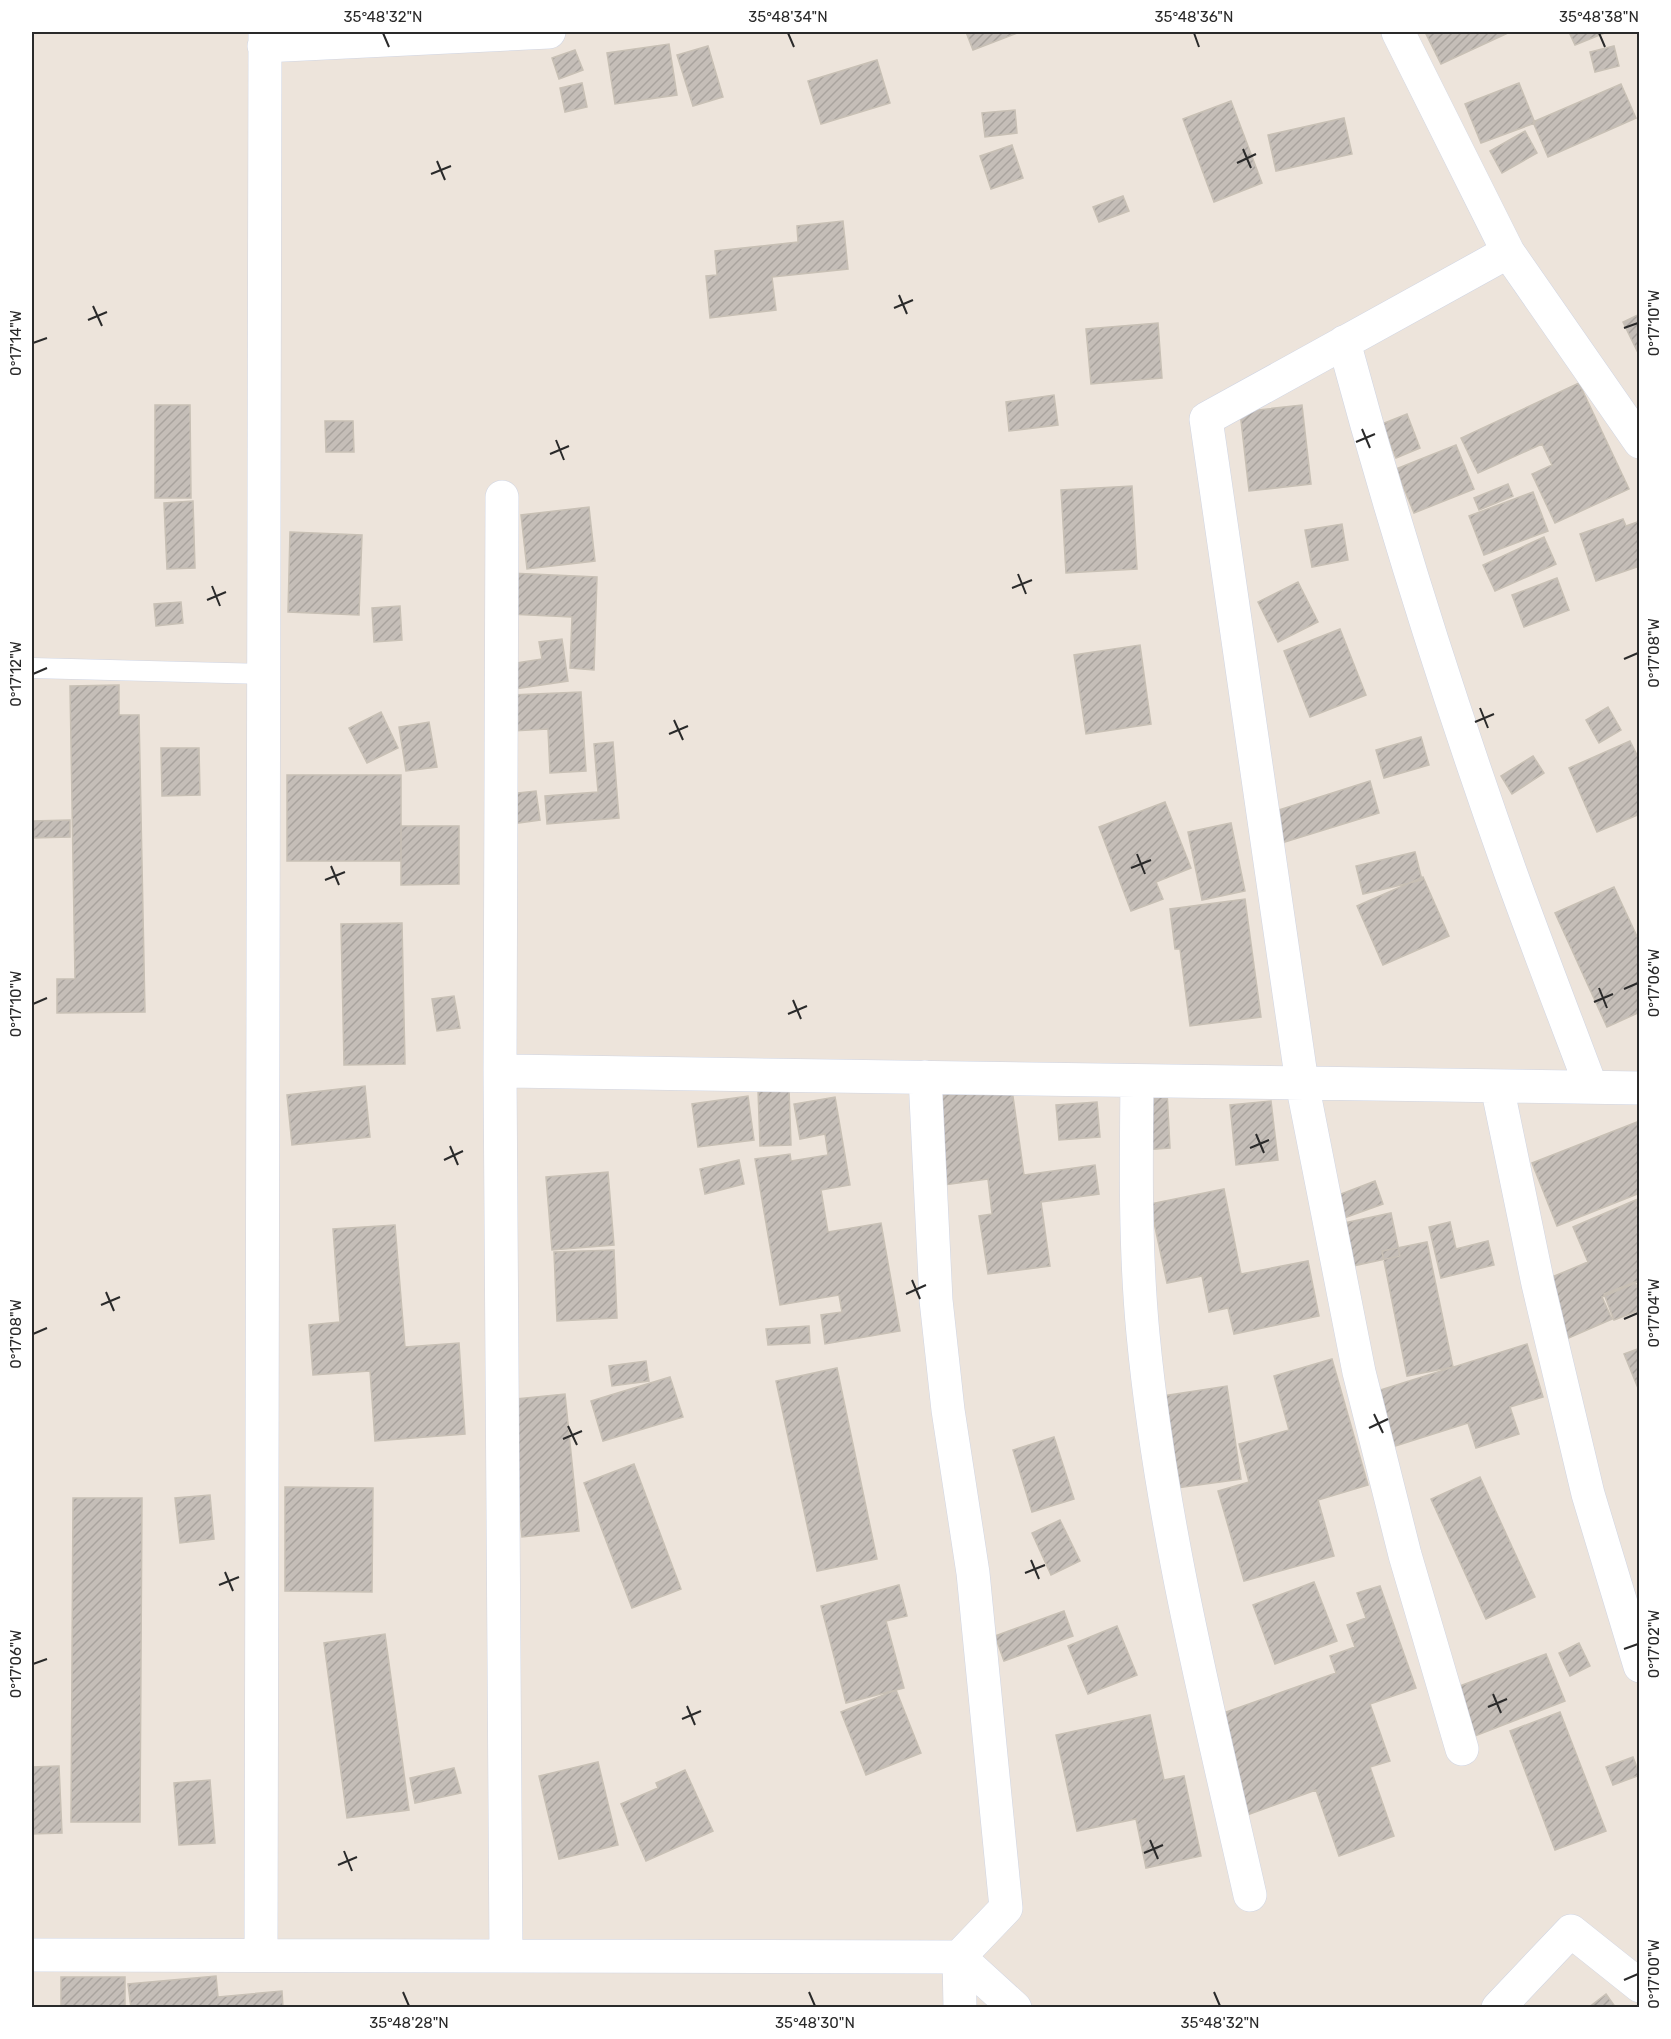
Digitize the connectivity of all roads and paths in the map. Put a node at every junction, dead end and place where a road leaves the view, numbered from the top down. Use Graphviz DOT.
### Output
graph roads {
  1 [pos="549,32"];
  2 [pos="1398,32"];
  3 [pos="264,39"];
  4 [pos="1508,252"];
  5 [pos="1344,342"];
  6 [pos="1640,442"];
  7 [pos="502,497"];
  8 [pos="32,668"];
  9 [pos="263,674"];
  10 [pos="500,1071"];
  11 [pos="925,1077"];
  12 [pos="1137,1080"];
  13 [pos="1302,1083"];
  14 [pos="1497,1086"];
  15 [pos="1592,1087"];
  16 [pos="1640,1088"];
  17 [pos="1640,1666"];
  18 [pos="1462,1749"];
  19 [pos="1250,1895"];
  20 [pos="32,1955"];
  21 [pos="261,1955"];
  22 [pos="506,1955"];
  23 [pos="959,1957"];
  24 [pos="1640,1986"];
  25 [pos="963,2004"];
  26 [pos="1015,2007"];
  27 [pos="1498,2007"];
  1 -- 3 [label="street"];
  2 -- 4 [label="street"];
  3 -- 9 [label="street"];
  4 -- 5 [label="street"];
  4 -- 6 [label="street"];
  5 -- 13 [label="street"];
  5 -- 15 [label="street"];
  7 -- 10 [label="street"];
  8 -- 9 [label="lane"];
  9 -- 21 [label="street"];
  10 -- 11 [label="street"];
  10 -- 22 [label="street"];
  11 -- 12 [label="street"];
  11 -- 23 [label="street"];
  12 -- 13 [label="street"];
  12 -- 19 [label="street"];
  13 -- 14 [label="street"];
  13 -- 18 [label="street"];
  14 -- 15 [label="street"];
  14 -- 17 [label="street"];
  15 -- 16 [label="street"];
  20 -- 21 [label="street"];
  21 -- 22 [label="street"];
  22 -- 23 [label="street"];
  23 -- 25 [label="street"];
  23 -- 26 [label="street"];
  24 -- 27 [label="street"];
}
